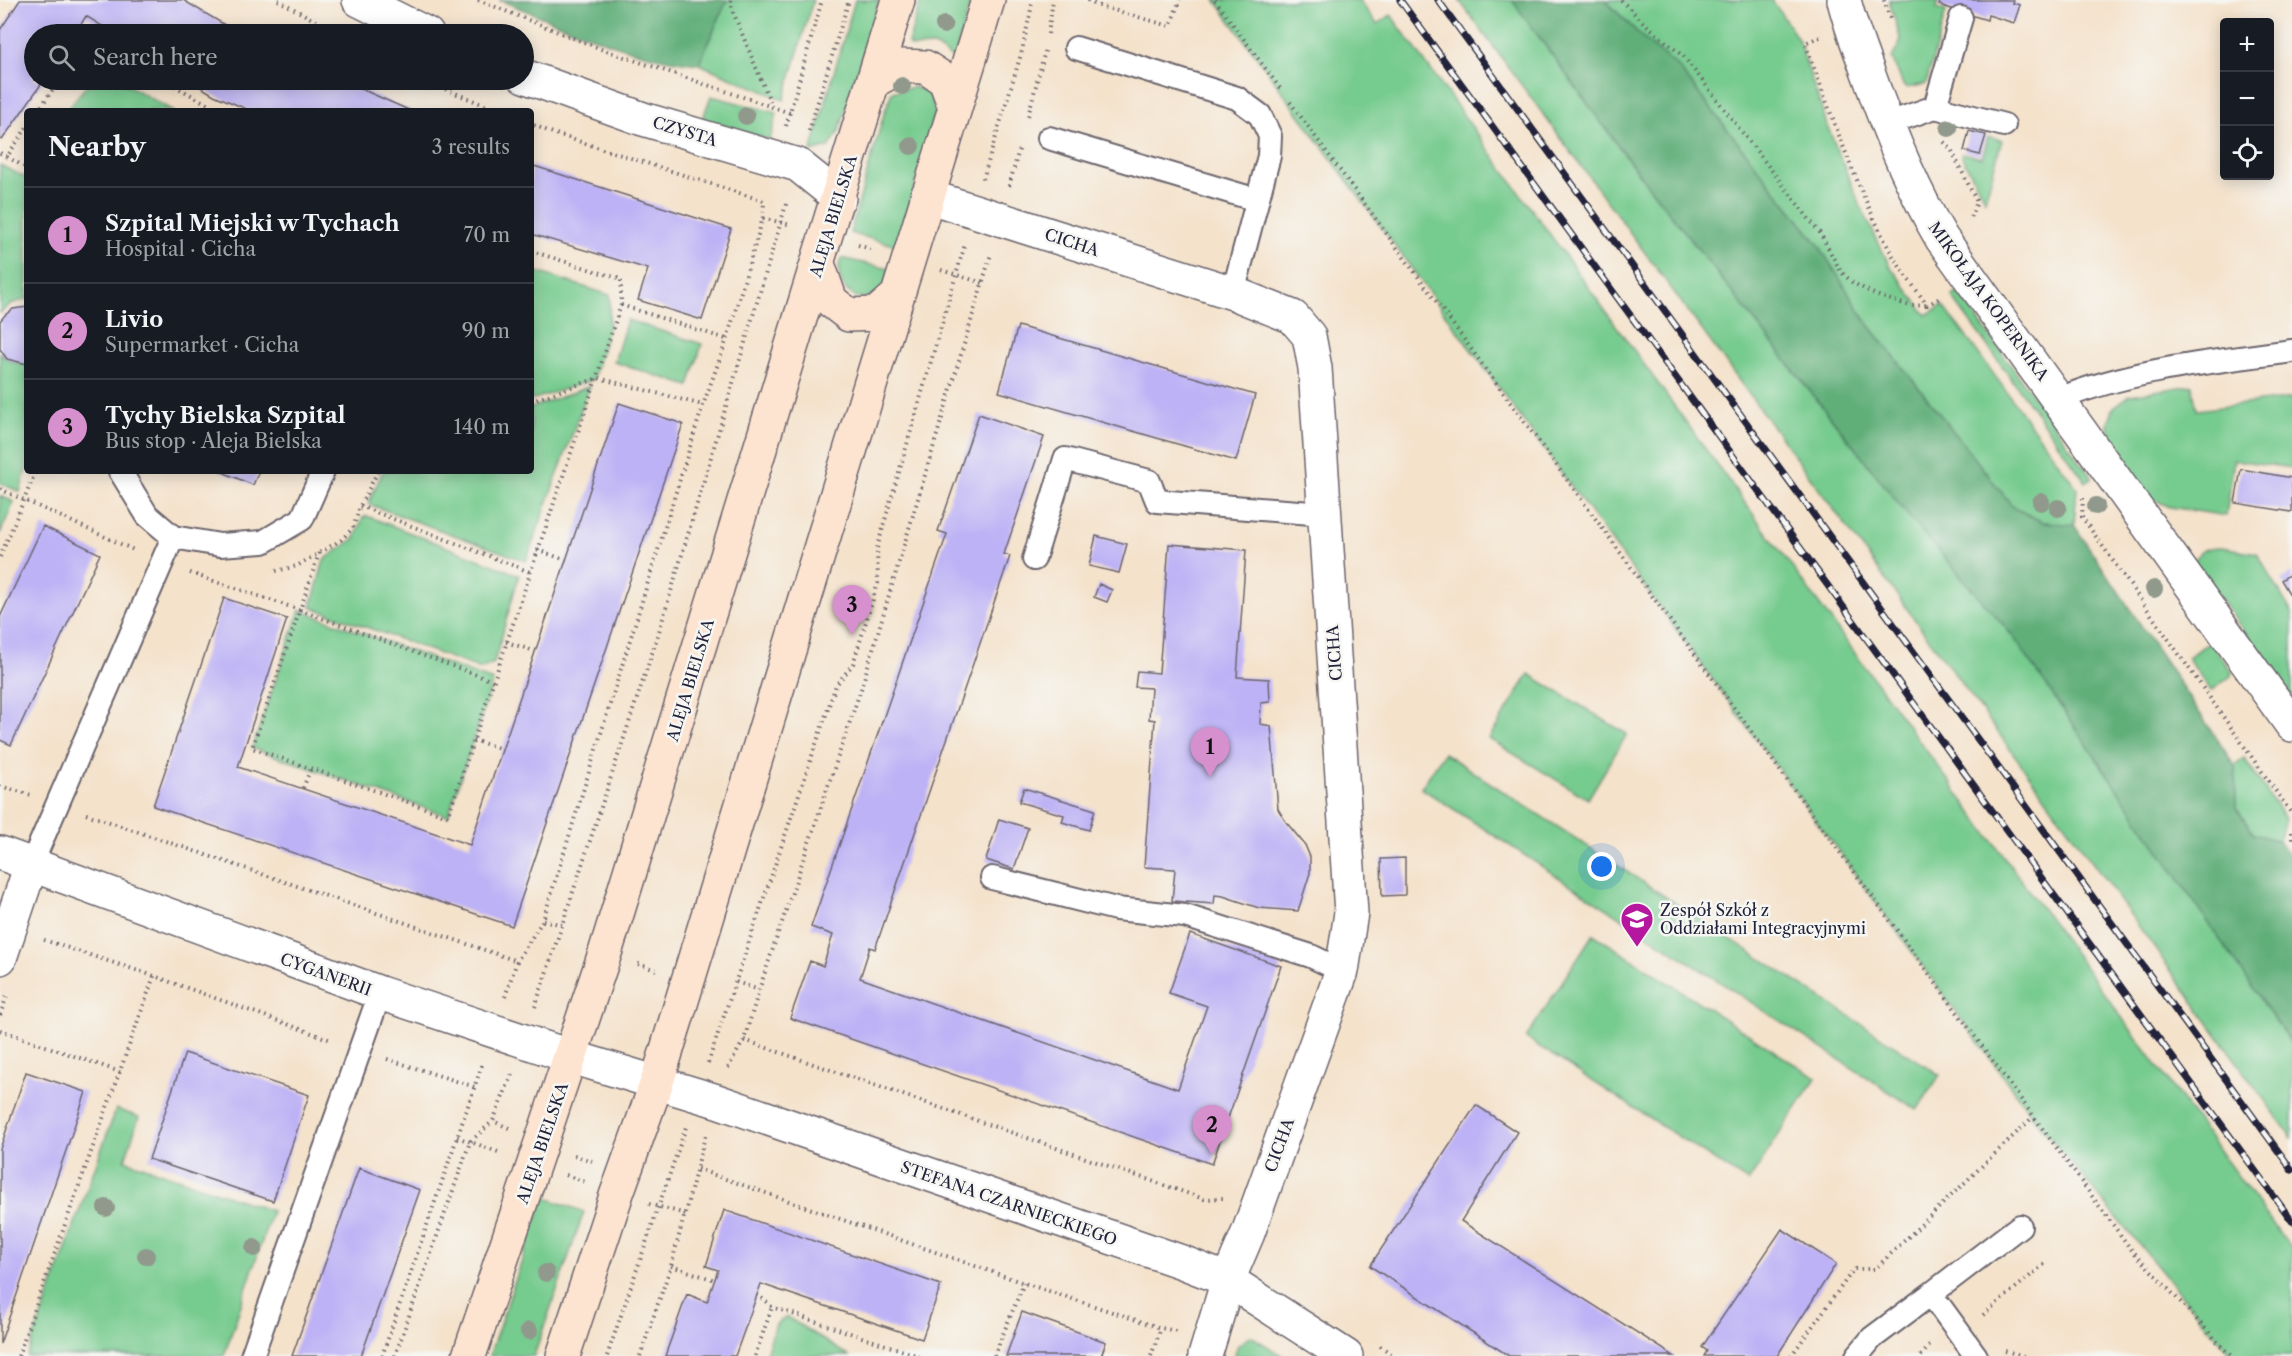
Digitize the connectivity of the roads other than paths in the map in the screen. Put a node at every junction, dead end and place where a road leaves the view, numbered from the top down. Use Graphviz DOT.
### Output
graph roads {
  1 [pos="359,0"];
  2 [pos="898,0"];
  3 [pos="988,0"];
  4 [pos="1844,0"];
  5 [pos="1961,18"];
  6 [pos="408,24"];
  7 [pos="1076,48"];
  8 [pos="534,80"];
  9 [pos="874,81"];
  10 [pos="955,107"];
  11 [pos="1935,107"];
  12 [pos="1886,124"];
  13 [pos="2004,125"];
  14 [pos="1049,138"];
  15 [pos="927,196"];
  16 [pos="839,198"];
  17 [pos="1257,200"];
  18 [pos="818,264"];
  19 [pos="1233,293"];
  20 [pos="898,295"];
  21 [pos="2292,351"];
  22 [pos="2059,399"];
  23 [pos="122,474"];
  24 [pos="322,474"];
  25 [pos="1324,514"];
  26 [pos="173,537"];
  27 [pos="1034,559"];
  28 [pos="2292,725"];
  29 [pos="0,853"];
  30 [pos="31,865"];
  31 [pos="992,878"];
  32 [pos="5,944"];
  33 [pos="1342,971"];
  34 [pos="380,993"];
  35 [pos="572,1057"];
  36 [pos="657,1082"];
  37 [pos="2020,1226"];
  38 [pos="1228,1280"];
  39 [pos="1931,1294"];
  40 [pos="1986,1353"];
  41 [pos="252,1356"];
  42 [pos="469,1356"];
  43 [pos="563,1356"];
  44 [pos="1205,1356"];
  45 [pos="1346,1356"];
  46 [pos="1857,1356"];
  1 -- 6 [label="street"];
  2 -- 9 [label="main road, ALEJA BIELSKA"];
  3 -- 10 [label="main road"];
  4 -- 12 [label="street, MIKOŁAJA KOPERNIKA"];
  5 -- 11 [label="lane"];
  7 -- 17 [label="lane"];
  8 -- 16 [label="street, CZYSTA"];
  9 -- 10 [label="main road"];
  9 -- 16 [label="main road, ALEJA BIELSKA"];
  10 -- 15 [label="main road"];
  11 -- 12 [label="lane"];
  11 -- 13 [label="lane"];
  12 -- 22 [label="street, MIKOŁAJA KOPERNIKA"];
  14 -- 17 [label="lane"];
  15 -- 19 [label="street, CICHA"];
  15 -- 20 [label="main road"];
  16 -- 18 [label="main road, ALEJA BIELSKA"];
  17 -- 19 [label="lane"];
  18 -- 20 [label="main road"];
  18 -- 35 [label="main road, ALEJA BIELSKA"];
  19 -- 25 [label="street, CICHA"];
  20 -- 36 [label="main road"];
  21 -- 22 [label="lane, MIKOŁAJA KOPERNIKA"];
  22 -- 28 [label="street, MIKOŁAJA KOPERNIKA"];
  23 -- 26 [label="lane"];
  24 -- 26 [label="lane"];
  25 -- 27 [label="lane"];
  25 -- 33 [label="street, CICHA"];
  26 -- 30 [label="lane"];
  29 -- 30 [label="street, CYGANERII"];
  30 -- 32 [label="street"];
  30 -- 34 [label="street, CYGANERII"];
  31 -- 33 [label="lane"];
  33 -- 38 [label="street, CICHA"];
  34 -- 35 [label="street, CYGANERII"];
  34 -- 41 [label="lane"];
  35 -- 36 [label="street, CYGANERII"];
  35 -- 42 [label="main road, ALEJA BIELSKA"];
  36 -- 38 [label="street, STEFANA CZARNIECKIEGO"];
  36 -- 43 [label="main road"];
  37 -- 39 [label="lane"];
  38 -- 44 [label="street, CICHA"];
  38 -- 45 [label="street, STEFANA CZARNIECKIEGO"];
  39 -- 40 [label="lane"];
  39 -- 46 [label="lane"];
}
